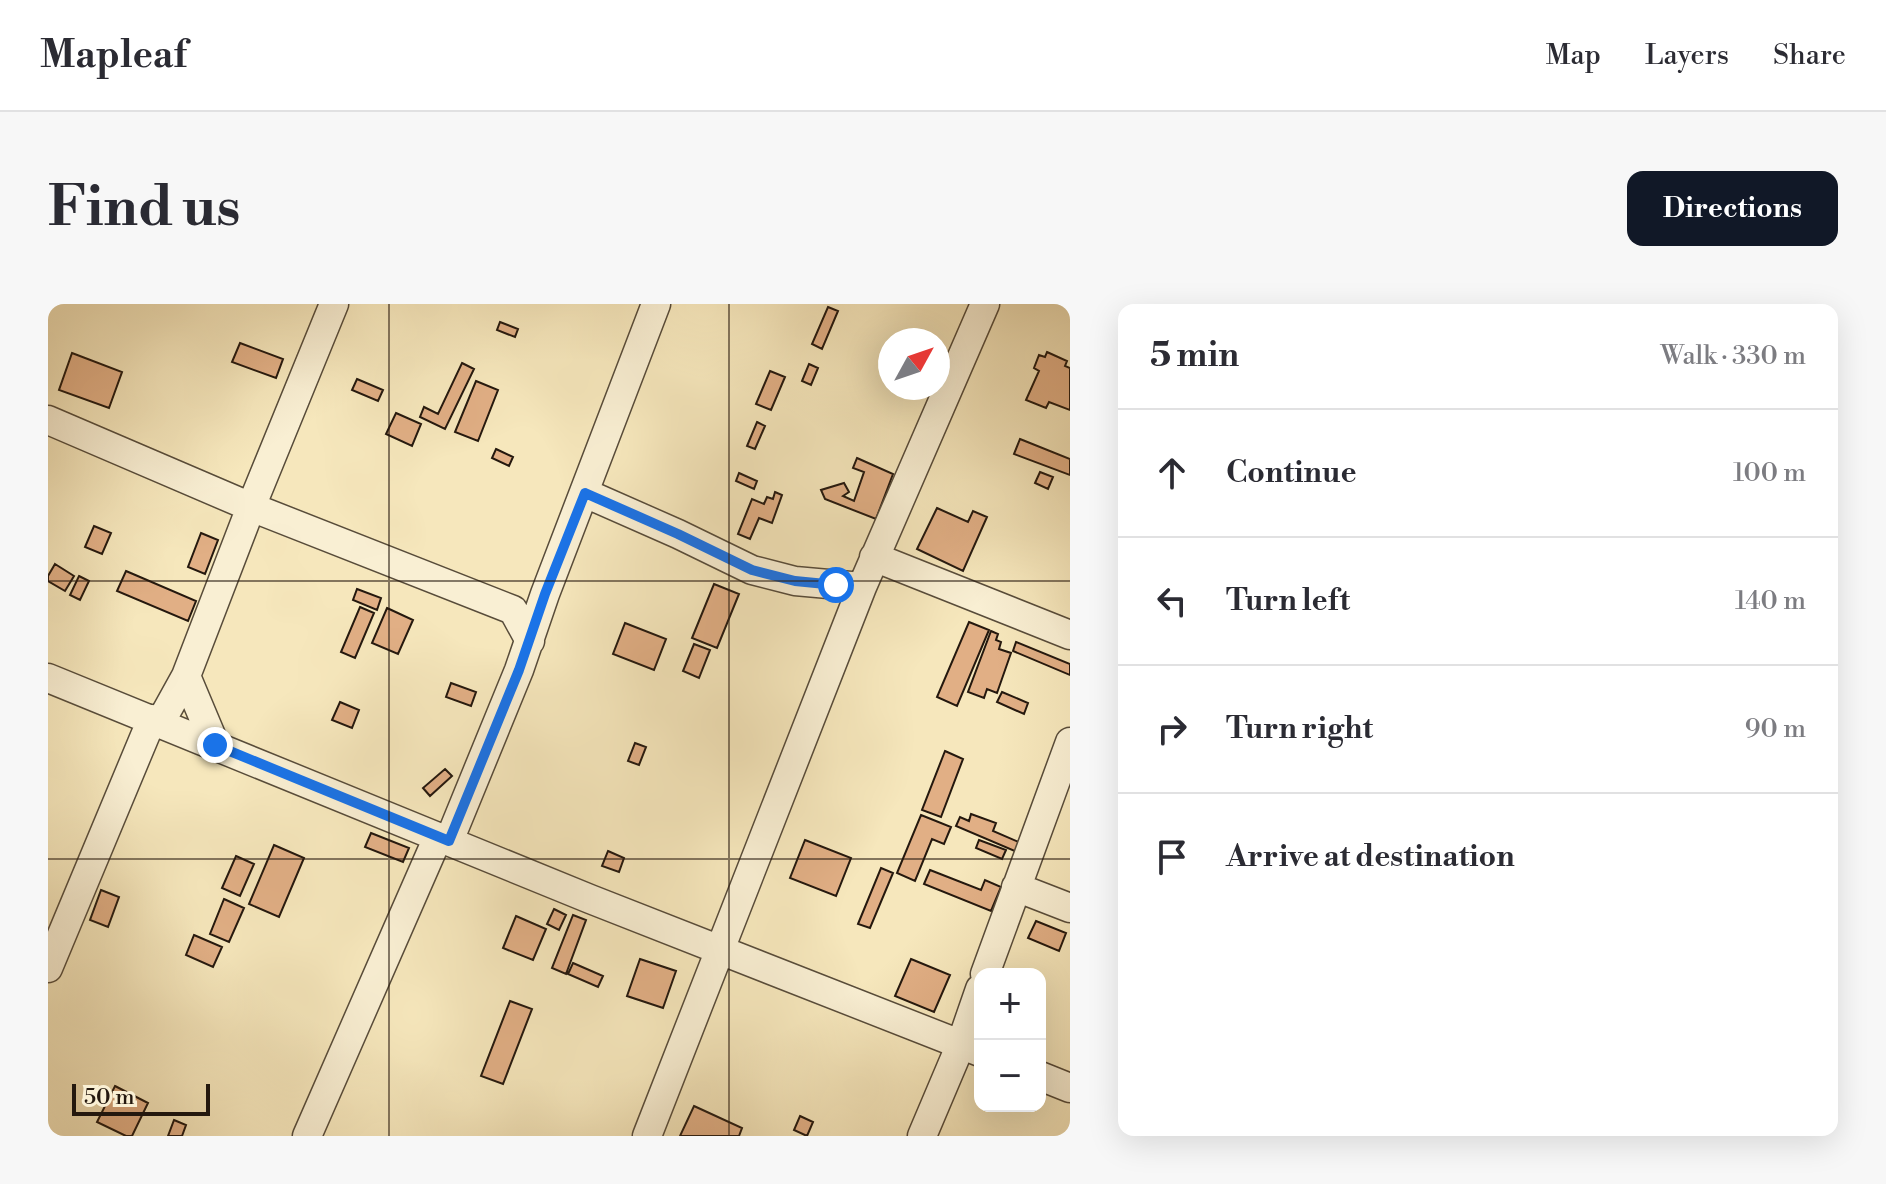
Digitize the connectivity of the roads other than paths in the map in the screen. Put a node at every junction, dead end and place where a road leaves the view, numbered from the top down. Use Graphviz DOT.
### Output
graph roads {
  1 [pos="334,304"];
  2 [pos="656,304"];
  3 [pos="985,304"];
  4 [pos="48,420"];
  5 [pos="585,493"];
  6 [pos="251,507"];
  7 [pos="874,557"];
  8 [pos="862,587"];
  9 [pos="545,594"];
  10 [pos="513,610"];
  11 [pos="1070,635"];
  12 [pos="530,641"];
  13 [pos="186,676"];
  14 [pos="48,678"];
  15 [pos="156,721"];
  16 [pos="1070,742"];
  17 [pos="215,745"];
  18 [pos="443,839"];
  19 [pos="1016,887"];
  20 [pos="1070,908"];
  21 [pos="721,950"];
  22 [pos="48,968"];
  23 [pos="987,968"];
  24 [pos="974,1024"];
  25 [pos="970,1048"];
  26 [pos="1046,1078"];
  27 [pos="1070,1088"];
  28 [pos="307,1136"];
  29 [pos="647,1136"];
  30 [pos="922,1136"];
  1 -- 6 [label="street"];
  2 -- 5 [label="street"];
  3 -- 7 [label="street"];
  4 -- 6 [label="street"];
  5 -- 8 [label="street"];
  5 -- 9 [label="street"];
  6 -- 10 [label="street"];
  6 -- 13 [label="street"];
  7 -- 8 [label="street"];
  7 -- 11 [label="street"];
  8 -- 21 [label="street"];
  9 -- 10 [label="street"];
  9 -- 12 [label="street"];
  10 -- 12 [label="street"];
  12 -- 18 [label="street"];
  13 -- 15 [label="street"];
  13 -- 17 [label="street"];
  14 -- 15 [label="street"];
  15 -- 17 [label="street"];
  15 -- 22 [label="street"];
  16 -- 19 [label="street"];
  17 -- 18 [label="street"];
  18 -- 21 [label="street"];
  18 -- 28 [label="street"];
  19 -- 20 [label="street"];
  19 -- 23 [label="street"];
  21 -- 25 [label="street"];
  21 -- 29 [label="street"];
  24 -- 25 [label="street"];
  25 -- 30 [label="street"];
  26 -- 27 [label="street"];
}
